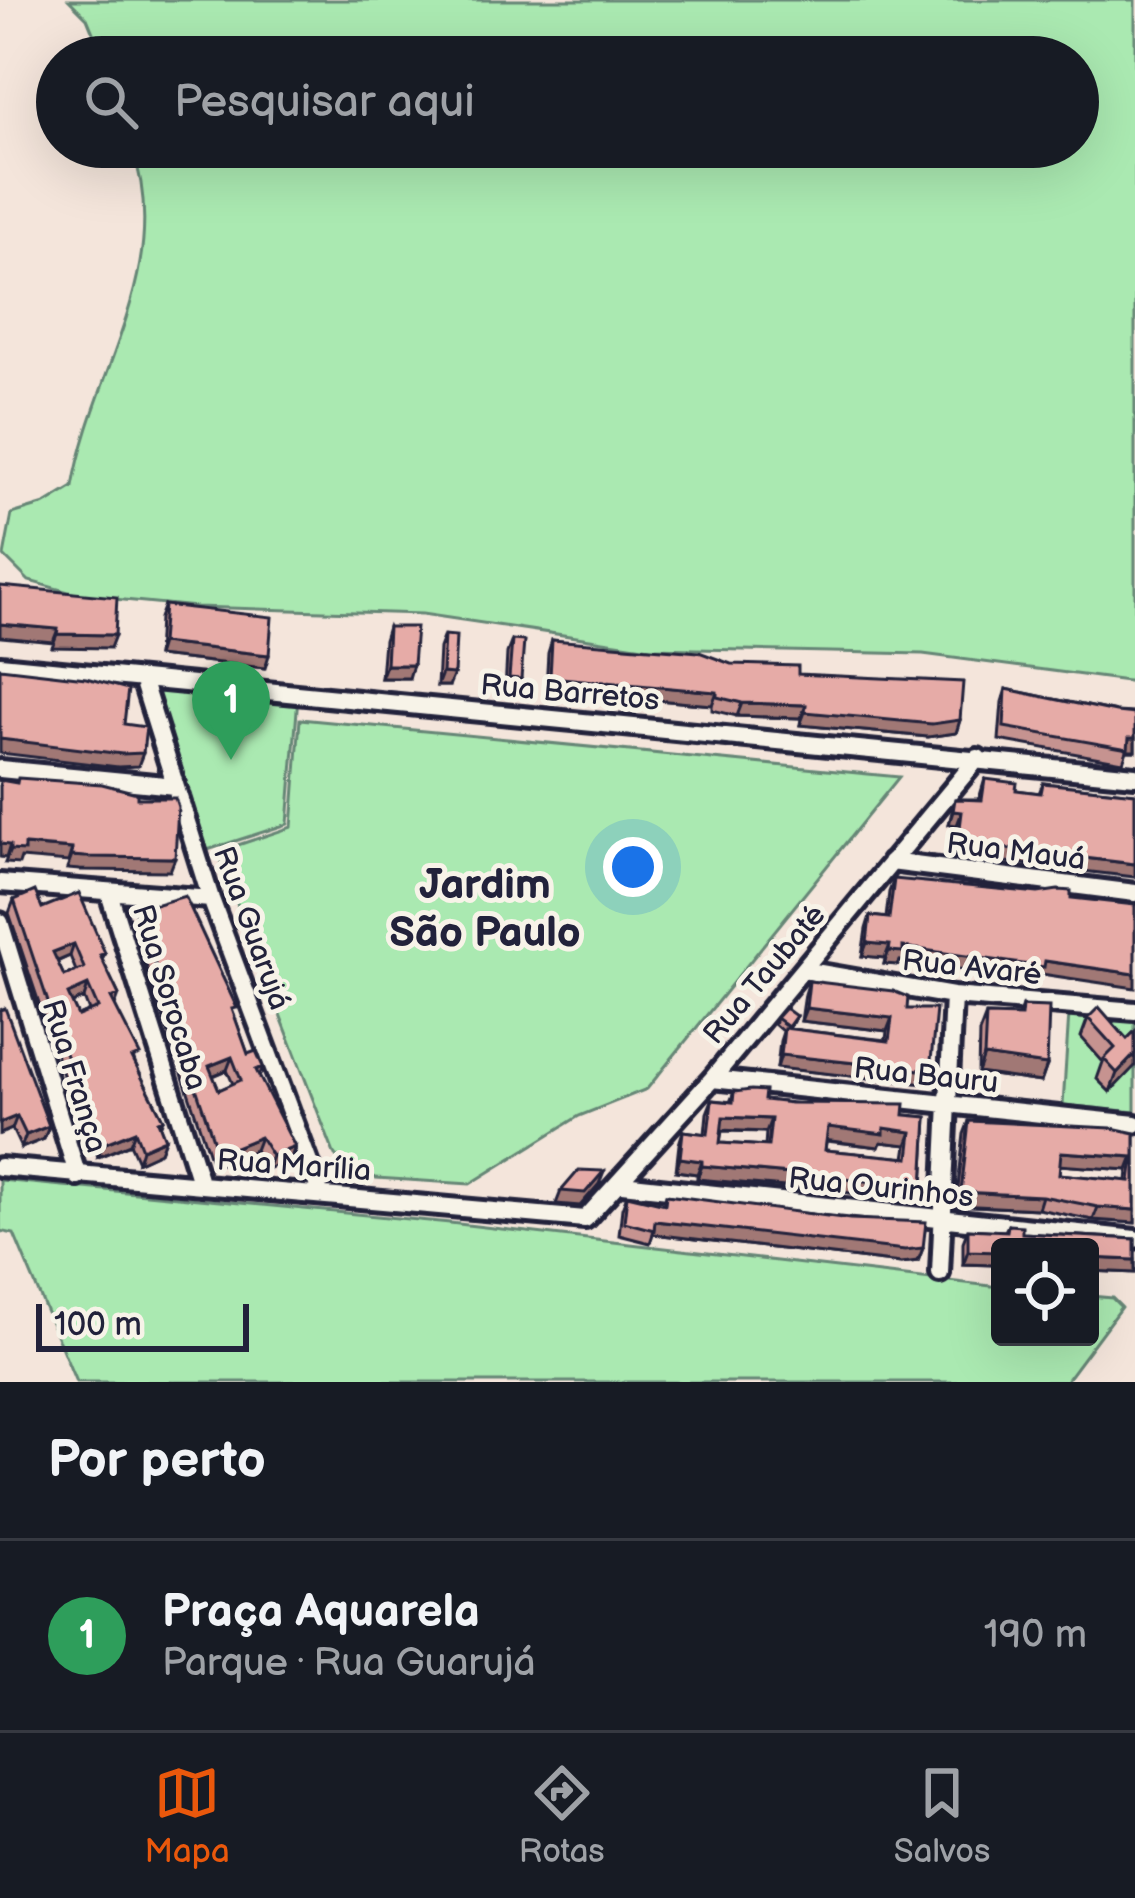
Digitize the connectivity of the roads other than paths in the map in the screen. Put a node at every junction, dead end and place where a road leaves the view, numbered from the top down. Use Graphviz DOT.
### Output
graph roads {
  1 [pos="0,664"];
  2 [pos="142,679"];
  3 [pos="978,758"];
  4 [pos="0,769"];
  5 [pos="1135,776"];
  6 [pos="176,786"];
  7 [pos="891,862"];
  8 [pos="0,883"];
  9 [pos="1135,892"];
  10 [pos="109,893"];
  11 [pos="211,899"];
  12 [pos="0,922"];
  13 [pos="803,970"];
  14 [pos="953,996"];
  15 [pos="1135,1011"];
  16 [pos="712,1079"];
  17 [pos="948,1105"];
  18 [pos="1135,1124"];
  19 [pos="0,1167"];
  20 [pos="78,1177"];
  21 [pos="622,1184"];
  22 [pos="200,1185"];
  23 [pos="320,1192"];
  24 [pos="585,1219"];
  25 [pos="940,1221"];
  26 [pos="1135,1239"];
  27 [pos="940,1273"];
  1 -- 2 [label="street, Rua Barretos"];
  2 -- 3 [label="street, Rua Barretos"];
  2 -- 6 [label="street, Rua Guarujá"];
  3 -- 5 [label="street, Rua Barretos"];
  3 -- 7 [label="street, Rua Taubaté"];
  4 -- 6 [label="street"];
  6 -- 11 [label="street, Rua Guarujá"];
  7 -- 9 [label="street, Rua Mauá"];
  7 -- 13 [label="street, Rua Taubaté"];
  8 -- 10 [label="street"];
  10 -- 11 [label="street"];
  10 -- 22 [label="street, Rua Sorocaba"];
  11 -- 23 [label="street, Rua Guarujá"];
  12 -- 20 [label="street, Rua França"];
  13 -- 14 [label="street, Rua Avaré"];
  13 -- 16 [label="street, Rua Taubaté"];
  14 -- 15 [label="street, Rua Avaré"];
  14 -- 17 [label="street"];
  16 -- 17 [label="street, Rua Bauru"];
  16 -- 21 [label="street, Rua Taubaté"];
  17 -- 18 [label="street, Rua Bauru"];
  17 -- 25 [label="street"];
  19 -- 20 [label="street, Rua Marília"];
  20 -- 22 [label="street, Rua Marília"];
  21 -- 24 [label="street, Rua Taubaté"];
  21 -- 25 [label="street, Rua Ourinhos"];
  22 -- 23 [label="street, Rua Marília"];
  23 -- 24 [label="street, Rua Marília"];
  25 -- 26 [label="street, Rua Ourinhos"];
  25 -- 27 [label="street"];
}
